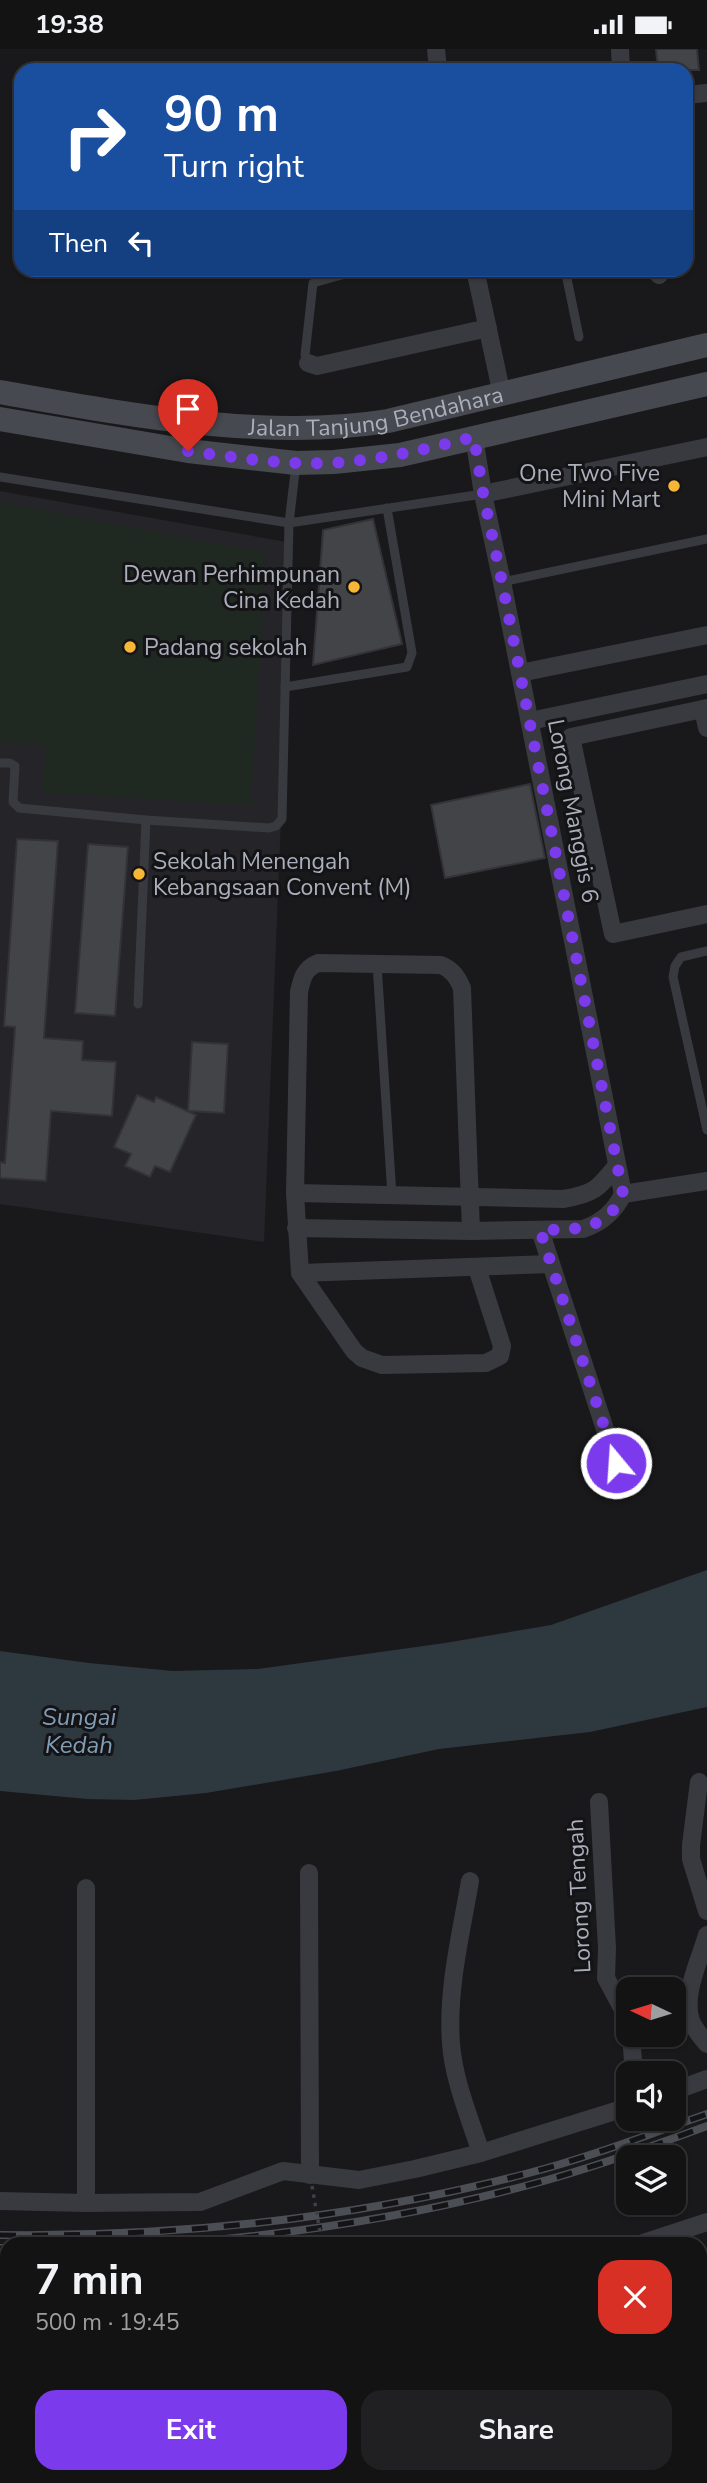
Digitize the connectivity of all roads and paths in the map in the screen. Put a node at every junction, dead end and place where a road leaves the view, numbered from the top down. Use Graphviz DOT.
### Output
graph roads {
  1 [pos="334,277"];
  2 [pos="477,277"];
  3 [pos="567,277"];
  4 [pos="488,328"];
  5 [pos="579,337"];
  6 [pos="707,345"];
  7 [pos="308,363"];
  8 [pos="707,384"];
  9 [pos="0,392"];
  10 [pos="502,394"];
  11 [pos="0,419"];
  12 [pos="474,437"];
  13 [pos="707,447"];
  14 [pos="296,463"];
  15 [pos="0,477"];
  16 [pos="483,493"];
  17 [pos="387,508"];
  18 [pos="289,523"];
  19 [pos="707,539"];
  20 [pos="502,582"];
  21 [pos="707,635"];
  22 [pos="520,673"];
  23 [pos="707,684"];
  24 [pos="285,687"];
  25 [pos="705,708"];
  26 [pos="530,721"];
  27 [pos="707,728"];
  28 [pos="0,763"];
  29 [pos="146,820"];
  30 [pos="707,914"];
  31 [pos="707,951"];
  32 [pos="377,964"];
  33 [pos="138,1004"];
  34 [pos="707,1130"];
  35 [pos="617,1165"];
  36 [pos="707,1181"];
  37 [pos="295,1193"];
  38 [pos="623,1194"];
  39 [pos="392,1196"];
  40 [pos="471,1198"];
  41 [pos="296,1228"];
  42 [pos="540,1230"];
  43 [pos="471,1231"];
  44 [pos="551,1264"];
  45 [pos="477,1268"];
  46 [pos="300,1273"];
  47 [pos="616,1463"];
  48 [pos="699,1782"];
  49 [pos="599,1802"];
  50 [pos="309,1873"];
  51 [pos="470,1881"];
  52 [pos="86,1888"];
  53 [pos="707,1911"];
  54 [pos="707,1935"];
  55 [pos="616,1998"];
  56 [pos="707,2044"];
  57 [pos="707,2079"];
  58 [pos="686,2087"];
  59 [pos="616,2111"];
  60 [pos="481,2153"];
  61 [pos="311,2180"];
  62 [pos="0,2201"];
  63 [pos="86,2203"];
  64 [pos="707,2222"];
  65 [pos="321,2237"];
  66 [pos="661,2237"];
  1 -- 7 [label="lane"];
  2 -- 4 [label="street"];
  3 -- 5 [label="lane"];
  4 -- 7 [label="street"];
  4 -- 10 [label="street"];
  6 -- 10 [label="main road, Jalan Tanjung Bendahara"];
  8 -- 12 [label="main road, Jalan Tanjung Bendahara"];
  9 -- 10 [label="main road, Jalan Tanjung Bendahara"];
  11 -- 14 [label="main road, Jalan Tanjung Bendahara"];
  12 -- 14 [label="main road, Jalan Tanjung Bendahara"];
  12 -- 16 [label="street, Lorong Manggis 6"];
  13 -- 16 [label="street"];
  14 -- 18 [label="lane"];
  15 -- 18 [label="lane"];
  16 -- 17 [label="lane"];
  16 -- 20 [label="street, Lorong Manggis 6"];
  17 -- 18 [label="lane"];
  17 -- 24 [label="lane"];
  18 -- 24 [label="lane"];
  19 -- 20 [label="lane"];
  20 -- 22 [label="street, Lorong Manggis 6"];
  21 -- 22 [label="street"];
  22 -- 26 [label="street, Lorong Manggis 6"];
  23 -- 26 [label="street"];
  24 -- 29 [label="lane"];
  25 -- 27 [label="street"];
  25 -- 30 [label="street"];
  26 -- 35 [label="street, Lorong Manggis 6"];
  28 -- 29 [label="lane"];
  29 -- 33 [label="lane"];
  31 -- 34 [label="lane"];
  32 -- 37 [label="street"];
  32 -- 39 [label="lane"];
  32 -- 40 [label="street"];
  35 -- 38 [label="street, Lorong Manggis 6"];
  35 -- 40 [label="street"];
  36 -- 38 [label="street"];
  37 -- 39 [label="street"];
  37 -- 41 [label="street"];
  38 -- 42 [label="street"];
  39 -- 40 [label="street"];
  40 -- 43 [label="street"];
  41 -- 43 [label="street"];
  41 -- 46 [label="street"];
  42 -- 43 [label="street"];
  42 -- 44 [label="street"];
  44 -- 45 [label="street"];
  44 -- 47 [label="street"];
  45 -- 46 [label="street"];
  45 -- 46 [label="street"];
  48 -- 53 [label="street"];
  49 -- 55 [label="street, Lorong Tengah"];
  50 -- 61 [label="street"];
  51 -- 60 [label="street"];
  52 -- 63 [label="street"];
  54 -- 56 [label="street"];
  57 -- 58 [label="street"];
  59 -- 60 [label="street"];
  60 -- 61 [label="street"];
  61 -- 63 [label="street"];
  61 -- 65 [label="path, bridge"];
  62 -- 63 [label="street"];
  64 -- 66 [label="street"];
}
